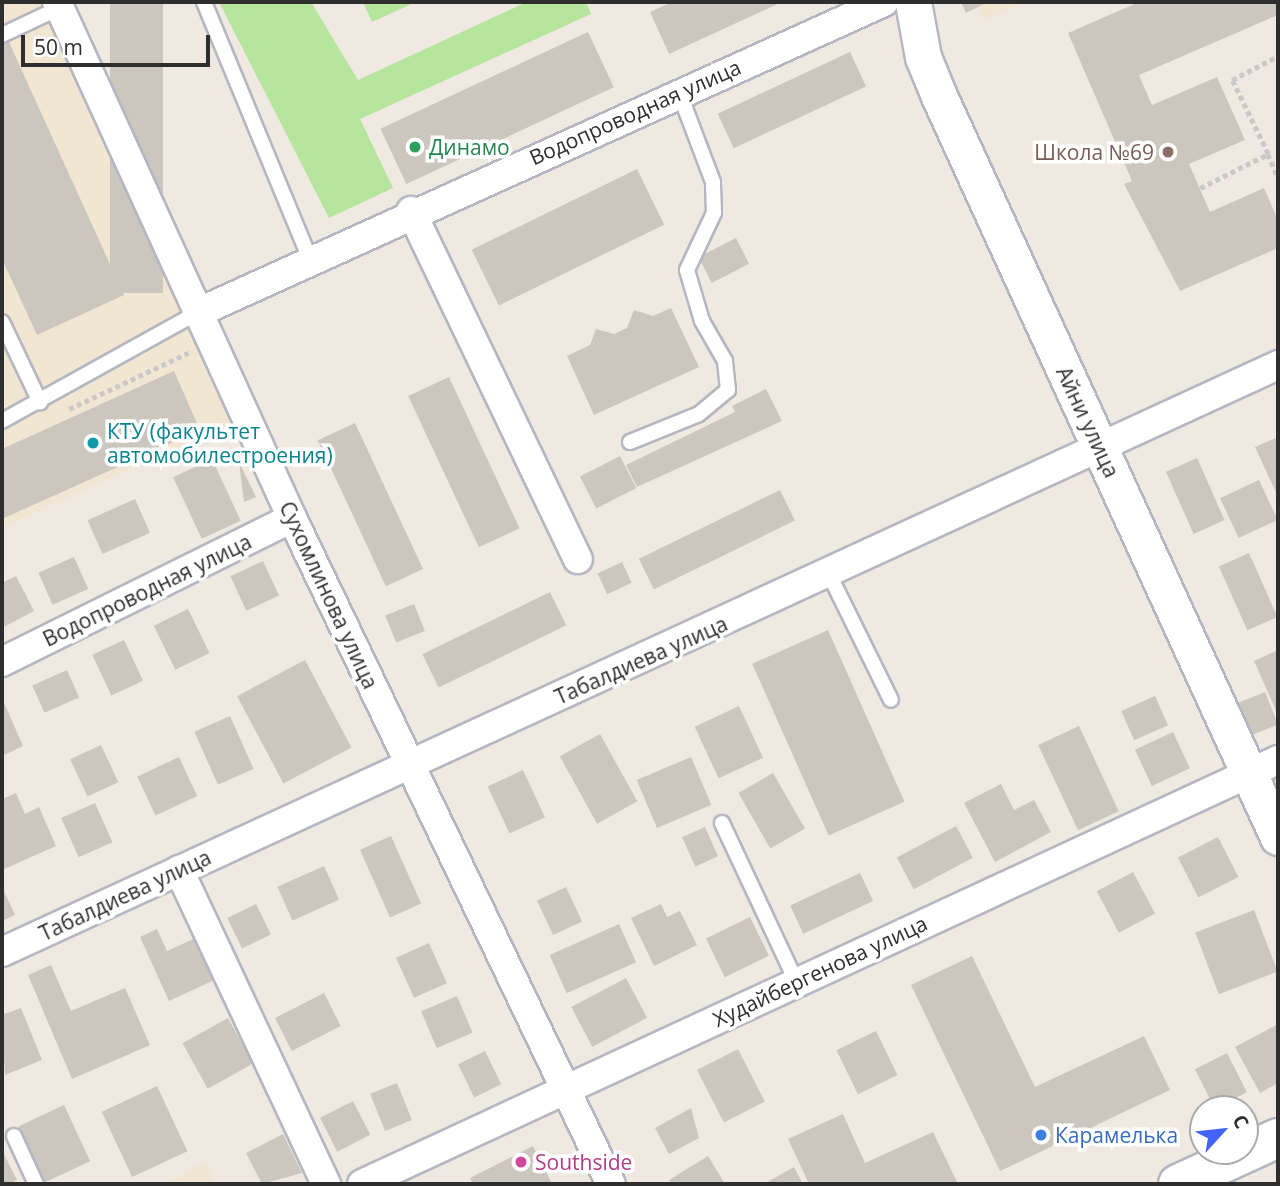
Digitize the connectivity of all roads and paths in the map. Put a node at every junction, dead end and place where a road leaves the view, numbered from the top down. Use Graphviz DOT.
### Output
graph roads {
  1 [pos="204,2"];
  2 [pos="884,2"];
  3 [pos="913,2"];
  4 [pos="58,5"];
  5 [pos="2,35"];
  6 [pos="1278,56"];
  7 [pos="679,92"];
  8 [pos="1268,154"];
  9 [pos="1278,178"];
  10 [pos="1200,188"];
  11 [pos="411,211"];
  12 [pos="310,259"];
  13 [pos="197,313"];
  14 [pos="2,322"];
  15 [pos="211,342"];
  16 [pos="1278,366"];
  17 [pos="40,402"];
  18 [pos="63,411"];
  19 [pos="2,421"];
  20 [pos="630,442"];
  21 [pos="1099,447"];
  22 [pos="292,518"];
  23 [pos="578,559"];
  24 [pos="829,574"];
  25 [pos="2,662"];
  26 [pos="891,701"];
  27 [pos="409,765"];
  28 [pos="1264,767"];
  29 [pos="722,823"];
  30 [pos="1278,838"];
  31 [pos="179,870"];
  32 [pos="2,951"];
  33 [pos="795,979"];
  34 [pos="568,1092"];
  35 [pos="14,1136"];
  36 [pos="1278,1138"];
  37 [pos="36,1184"];
  38 [pos="326,1184"];
  39 [pos="362,1184"];
  40 [pos="611,1184"];
  41 [pos="1178,1184"];
  1 -- 12 [label="lane"];
  2 -- 7 [label="street, Водопроводная улица"];
  3 -- 21 [label="street, Айни улица"];
  4 -- 5 [label="lane"];
  4 -- 13 [label="street, Сухомлинова улица"];
  6 -- 8 [label="path"];
  7 -- 11 [label="street, Водопроводная улица"];
  7 -- 20 [label="lane"];
  8 -- 9 [label="path"];
  8 -- 10 [label="path"];
  11 -- 12 [label="street, Водопроводная улица"];
  11 -- 23 [label="street"];
  12 -- 13 [label="street, Водопроводная улица"];
  13 -- 15 [label="street, Сухомлинова улица"];
  13 -- 17 [label="lane"];
  14 -- 17 [label="lane"];
  15 -- 18 [label="path"];
  15 -- 22 [label="street, Сухомлинова улица"];
  16 -- 21 [label="street, Табалдиева улица"];
  17 -- 19 [label="lane"];
  21 -- 24 [label="street, Табалдиева улица"];
  21 -- 28 [label="street, Айни улица"];
  22 -- 25 [label="street, Водопроводная улица"];
  22 -- 27 [label="street, Сухомлинова улица"];
  24 -- 26 [label="lane"];
  24 -- 27 [label="street, Табалдиева улица"];
  27 -- 31 [label="street, Табалдиева улица"];
  27 -- 34 [label="street, Сухомлинова улица"];
  28 -- 30 [label="street, Айни улица"];
  28 -- 33 [label="street, Худайбергенова улица"];
  29 -- 33 [label="lane"];
  31 -- 32 [label="street, Табалдиева улица"];
  31 -- 38 [label="street"];
  33 -- 34 [label="street, Худайбергенова улица"];
  34 -- 39 [label="street, Худайбергенова улица"];
  34 -- 40 [label="street, Сухомлинова улица"];
  35 -- 37 [label="lane"];
  36 -- 41 [label="main road"];
}
